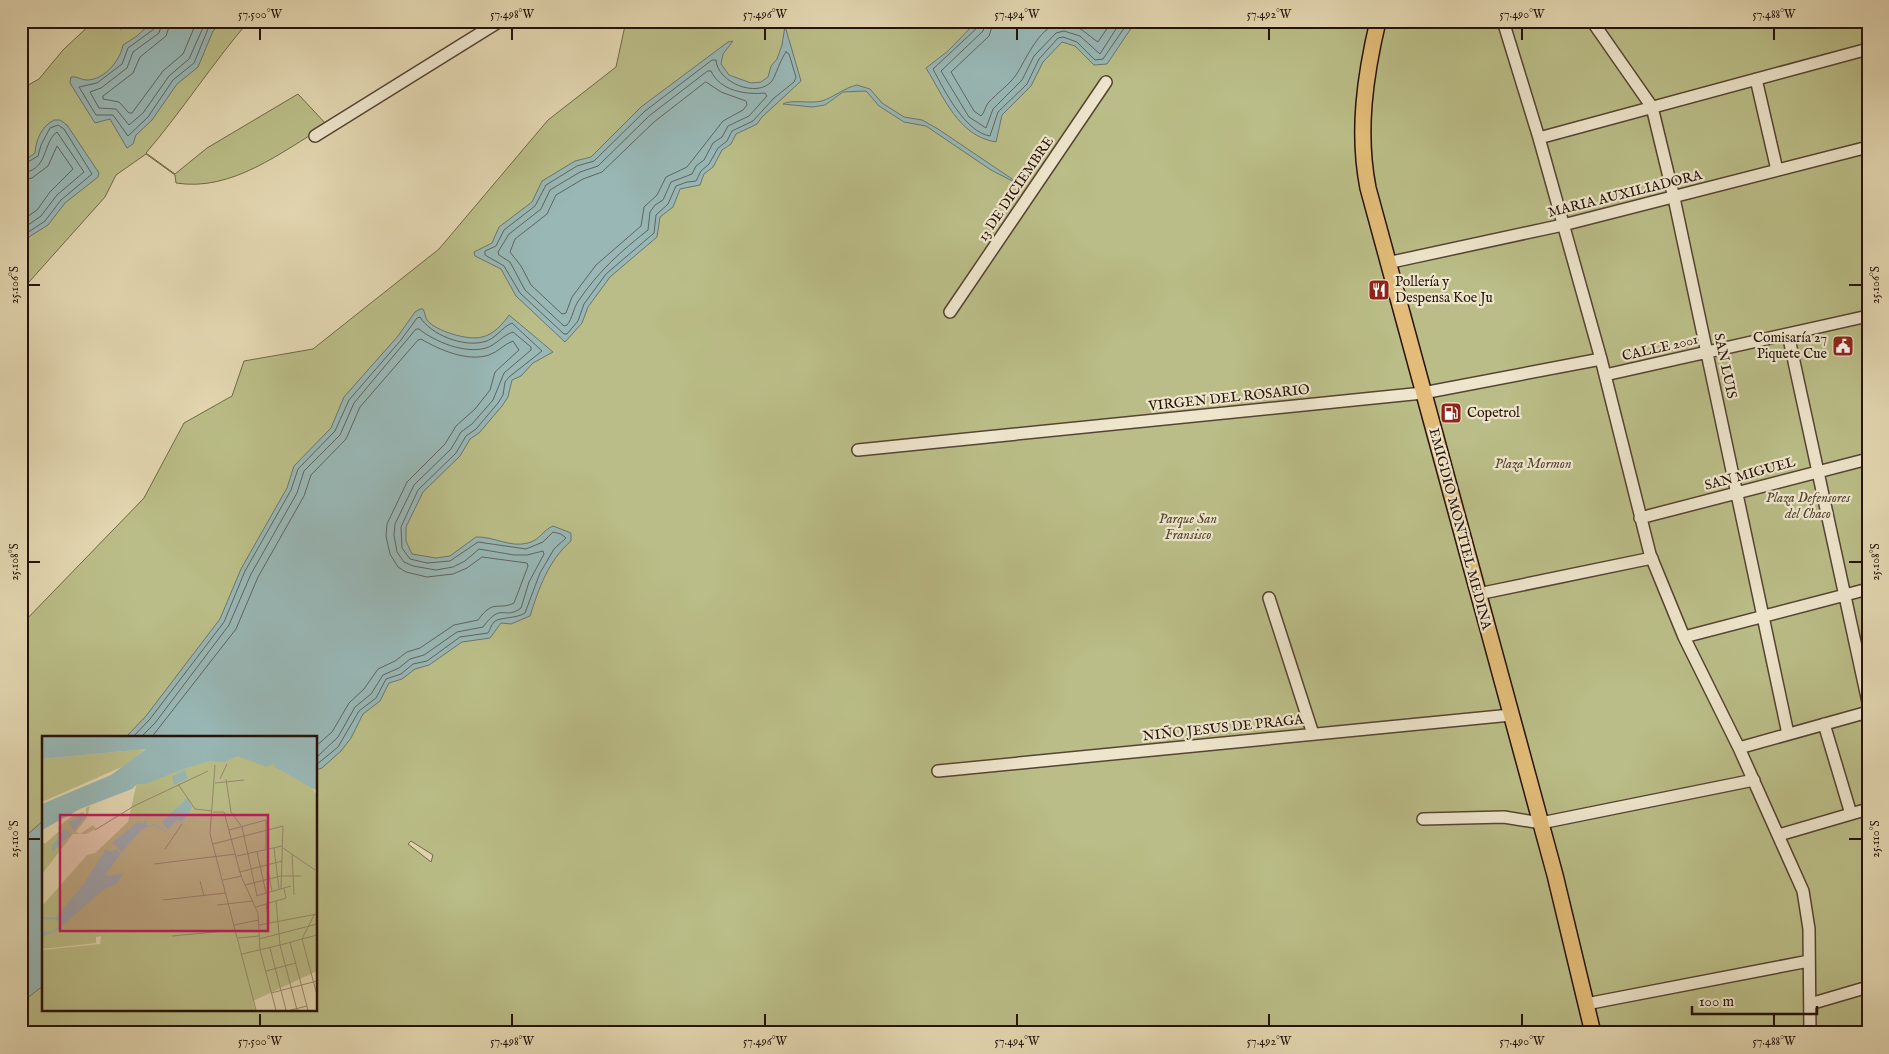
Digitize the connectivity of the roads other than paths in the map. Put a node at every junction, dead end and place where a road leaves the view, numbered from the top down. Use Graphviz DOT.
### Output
graph roads {
  1 [pos="500,21"];
  2 [pos="1378,21"];
  3 [pos="1503,21"];
  4 [pos="1592,21"];
  5 [pos="1868,49"];
  6 [pos="1756,80"];
  7 [pos="1106,82"];
  8 [pos="1652,107"];
  9 [pos="315,136"];
  10 [pos="1539,138"];
  11 [pos="1868,147"];
  12 [pos="1777,170"];
  13 [pos="1674,198"];
  14 [pos="1563,225"];
  15 [pos="1387,263"];
  16 [pos="950,312"];
  17 [pos="1868,316"];
  18 [pos="1788,334"];
  19 [pos="1707,352"];
  20 [pos="1601,359"];
  21 [pos="1605,375"];
  22 [pos="1423,393"];
  23 [pos="858,450"];
  24 [pos="1868,459"];
  25 [pos="1818,472"];
  26 [pos="1737,493"];
  27 [pos="1640,518"];
  28 [pos="1652,558"];
  29 [pos="1868,589"];
  30 [pos="1478,594"];
  31 [pos="1845,595"];
  32 [pos="1269,598"];
  33 [pos="1762,615"];
  34 [pos="1684,637"];
  35 [pos="1868,702"];
  36 [pos="1868,712"];
  37 [pos="1511,715"];
  38 [pos="1824,724"];
  39 [pos="1313,734"];
  40 [pos="1788,734"];
  41 [pos="1739,748"];
  42 [pos="938,771"];
  43 [pos="1754,780"];
  44 [pos="1868,809"];
  45 [pos="1851,814"];
  46 [pos="1423,819"];
  47 [pos="1541,824"];
  48 [pos="1779,835"];
  49 [pos="1809,961"];
  50 [pos="1868,987"];
  51 [pos="1586,1004"];
  52 [pos="1810,1004"];
  53 [pos="1593,1033"];
  54 [pos="1810,1033"];
  1 -- 9 [label="street"];
  2 -- 15 [label="main road, EMIGDIO MONTIEL MEDINA"];
  3 -- 10 [label="street"];
  4 -- 8 [label="street, SAN LUIS"];
  5 -- 6 [label="street"];
  6 -- 8 [label="street"];
  6 -- 12 [label="street"];
  7 -- 16 [label="street, 13 DE DICIEMBRE"];
  8 -- 10 [label="street"];
  8 -- 13 [label="street, SAN LUIS"];
  10 -- 14 [label="street"];
  11 -- 12 [label="street, MARIA AUXILIADORA"];
  12 -- 13 [label="street, MARIA AUXILIADORA"];
  13 -- 14 [label="street, MARIA AUXILIADORA"];
  13 -- 19 [label="street, SAN LUIS"];
  14 -- 15 [label="street, MARIA AUXILIADORA"];
  14 -- 20 [label="street"];
  15 -- 22 [label="main road, EMIGDIO MONTIEL MEDINA"];
  17 -- 18 [label="street, CALLE 2001"];
  18 -- 19 [label="street, CALLE 2001"];
  18 -- 25 [label="street"];
  19 -- 21 [label="street, CALLE 2001"];
  19 -- 26 [label="street, SAN LUIS"];
  20 -- 21 [label="street"];
  20 -- 22 [label="street, VIRGEN DEL ROSARIO"];
  21 -- 27 [label="street"];
  22 -- 23 [label="street, VIRGEN DEL ROSARIO"];
  22 -- 30 [label="main road, EMIGDIO MONTIEL MEDINA"];
  24 -- 25 [label="street, SAN MIGUEL"];
  25 -- 26 [label="street, SAN MIGUEL"];
  25 -- 31 [label="street"];
  26 -- 27 [label="street, SAN MIGUEL"];
  26 -- 33 [label="street, SAN LUIS"];
  27 -- 28 [label="street"];
  28 -- 30 [label="street"];
  28 -- 34 [label="street"];
  29 -- 31 [label="street"];
  30 -- 37 [label="main road, EMIGDIO MONTIEL MEDINA"];
  31 -- 33 [label="street"];
  31 -- 35 [label="street"];
  32 -- 39 [label="street"];
  33 -- 34 [label="street"];
  33 -- 40 [label="street, SAN LUIS"];
  34 -- 41 [label="street"];
  36 -- 38 [label="street"];
  37 -- 39 [label="street, NIÑO JESUS DE PRAGA"];
  37 -- 47 [label="main road, EMIGDIO MONTIEL MEDINA"];
  38 -- 40 [label="street"];
  38 -- 45 [label="street"];
  39 -- 42 [label="street, NIÑO JESUS DE PRAGA"];
  40 -- 41 [label="street"];
  41 -- 43 [label="street"];
  43 -- 47 [label="street"];
  43 -- 48 [label="street"];
  44 -- 45 [label="street"];
  45 -- 48 [label="street"];
  46 -- 47 [label="street"];
  47 -- 51 [label="main road, EMIGDIO MONTIEL MEDINA"];
  48 -- 49 [label="street"];
  49 -- 51 [label="street"];
  49 -- 52 [label="street"];
  50 -- 52 [label="street"];
  51 -- 53 [label="main road, EMIGDIO MONTIEL MEDINA"];
  52 -- 54 [label="street"];
}
